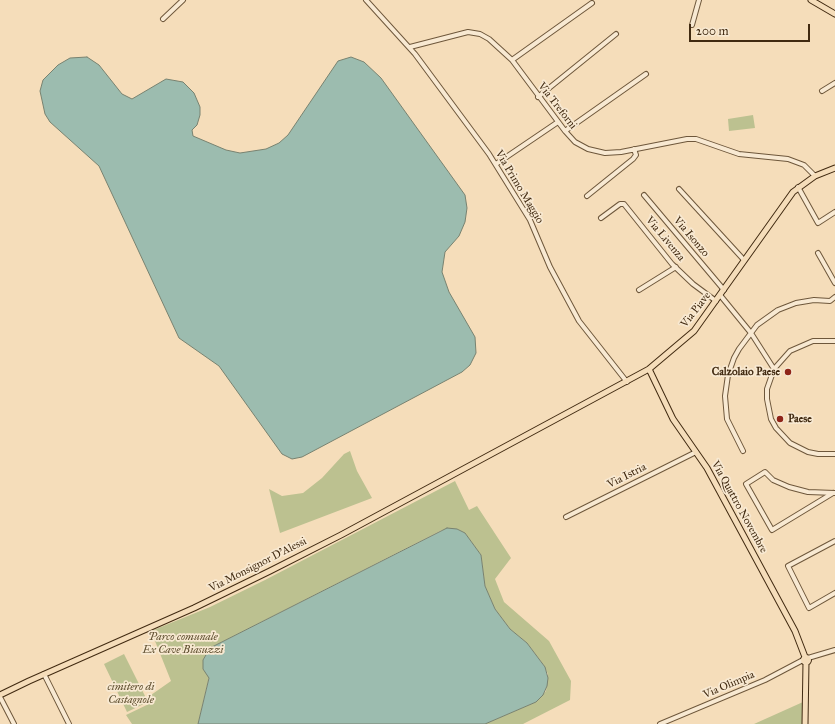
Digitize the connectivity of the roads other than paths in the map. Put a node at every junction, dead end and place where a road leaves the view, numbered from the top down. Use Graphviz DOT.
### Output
graph roads {
  1 [pos="183,0"];
  2 [pos="366,0"];
  3 [pos="699,0"];
  4 [pos="811,0"];
  5 [pos="592,2"];
  6 [pos="835,14"];
  7 [pos="163,19"];
  8 [pos="692,25"];
  9 [pos="616,34"];
  10 [pos="410,48"];
  11 [pos="512,60"];
  12 [pos="646,74"];
  13 [pos="835,83"];
  14 [pos="822,91"];
  15 [pos="538,97"];
  16 [pos="558,122"];
  17 [pos="565,131"];
  18 [pos="634,149"];
  19 [pos="496,164"];
  20 [pos="835,168"];
  21 [pos="815,176"];
  22 [pos="798,187"];
  23 [pos="679,189"];
  24 [pos="644,195"];
  25 [pos="587,196"];
  26 [pos="835,212"];
  27 [pos="601,218"];
  28 [pos="818,253"];
  29 [pos="744,260"];
  30 [pos="676,267"];
  31 [pos="835,283"];
  32 [pos="639,290"];
  33 [pos="722,293"];
  34 [pos="835,297"];
  35 [pos="716,301"];
  36 [pos="751,333"];
  37 [pos="835,341"];
  38 [pos="649,369"];
  39 [pos="774,369"];
  40 [pos="627,382"];
  41 [pos="517,439"];
  42 [pos="743,451"];
  43 [pos="696,452"];
  44 [pos="835,454"];
  45 [pos="834,493"];
  46 [pos="566,517"];
  47 [pos="835,542"];
  48 [pos="835,593"];
  49 [pos="835,650"];
  50 [pos="806,660"];
  51 [pos="44,674"];
  52 [pos="0,696"];
  53 [pos="14,724"];
  54 [pos="69,724"];
  55 [pos="660,724"];
  56 [pos="805,724"];
  1 -- 7 [label="street"];
  2 -- 10 [label="street"];
  3 -- 8 [label="street"];
  4 -- 6 [label="main road"];
  5 -- 11 [label="street"];
  9 -- 15 [label="street"];
  10 -- 11 [label="street, Via Treforni"];
  10 -- 19 [label="street, Via Primo Maggio"];
  11 -- 15 [label="street, Via Treforni"];
  12 -- 17 [label="street"];
  13 -- 14 [label="street"];
  15 -- 16 [label="street, Via Treforni"];
  16 -- 17 [label="street, Via Treforni"];
  16 -- 19 [label="street"];
  17 -- 18 [label="street, Via Treforni"];
  18 -- 21 [label="street, Via Treforni"];
  18 -- 25 [label="street"];
  19 -- 40 [label="street, Via Primo Maggio"];
  20 -- 21 [label="main road, Via Piave"];
  21 -- 22 [label="main road, Via Piave"];
  22 -- 26 [label="street"];
  22 -- 29 [label="main road, Via Piave"];
  23 -- 29 [label="street"];
  24 -- 33 [label="street, Via Isonzo"];
  27 -- 30 [label="street, Via Livenza"];
  28 -- 31 [label="street"];
  29 -- 33 [label="main road, Via Piave"];
  30 -- 32 [label="street"];
  30 -- 35 [label="street, Via Livenza"];
  33 -- 35 [label="main road, Via Piave"];
  33 -- 36 [label="street, Via Isonzo"];
  34 -- 36 [label="street"];
  35 -- 38 [label="main road, Via Piave"];
  36 -- 39 [label="street, Via Isonzo"];
  36 -- 42 [label="street"];
  37 -- 39 [label="street"];
  38 -- 40 [label="main road, Via Piave"];
  38 -- 43 [label="main road, Via Quattro Novembre"];
  39 -- 44 [label="street"];
  40 -- 41 [label="main road, Via Piave"];
  41 -- 51 [label="main road, Via Monsignor D'Alessi"];
  43 -- 46 [label="street, Via Istria"];
  43 -- 50 [label="main road, Via Quattro Novembre"];
  45 -- 45 [label="street"];
  47 -- 48 [label="street"];
  49 -- 50 [label="street, Via Olimpia"];
  50 -- 55 [label="street, Via Olimpia"];
  50 -- 56 [label="main road, Via Quattro Novembre"];
  51 -- 52 [label="main road, Via Monsignor D'Alessi"];
  51 -- 54 [label="street"];
  52 -- 53 [label="street"];
}
